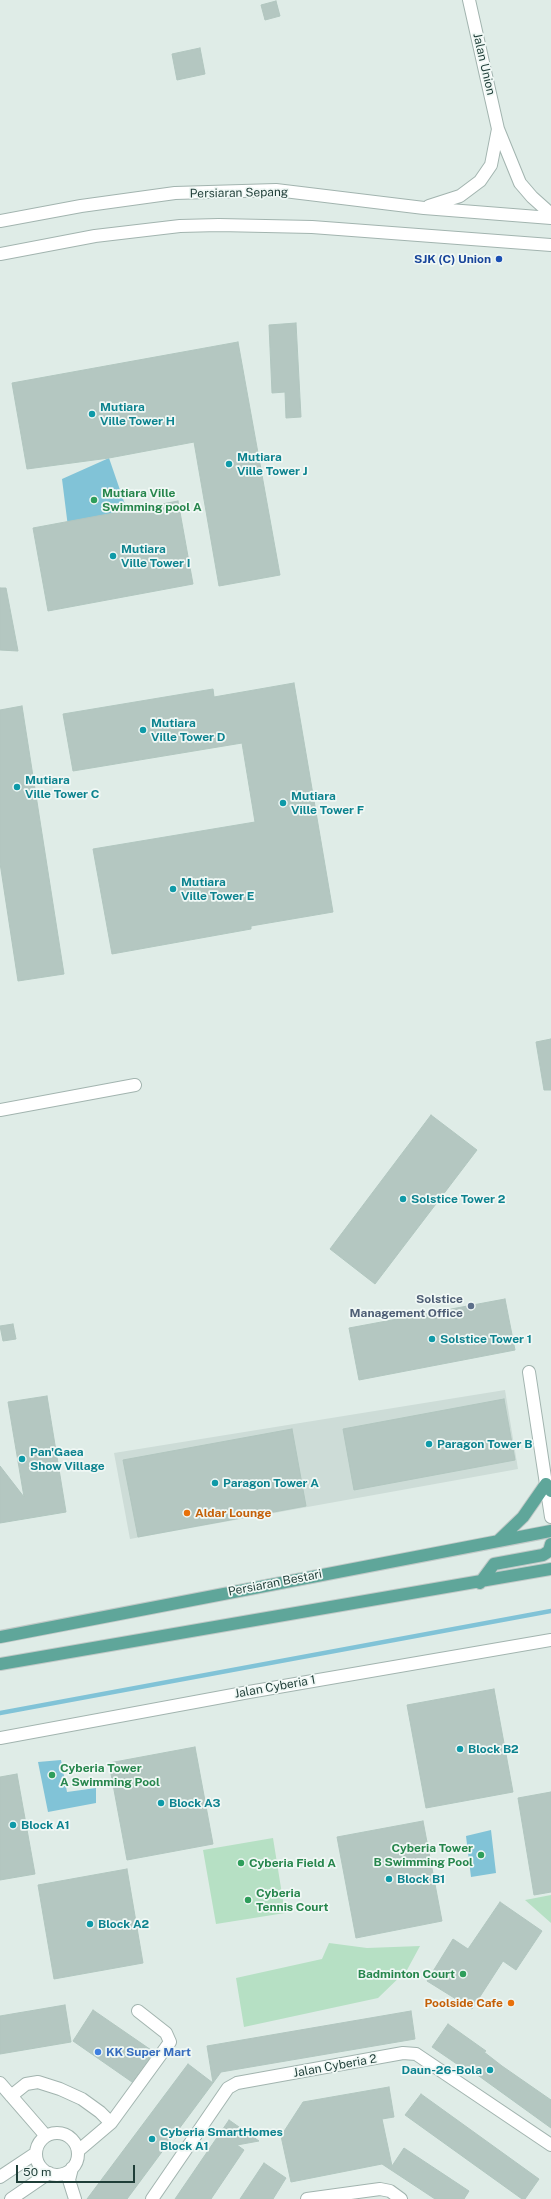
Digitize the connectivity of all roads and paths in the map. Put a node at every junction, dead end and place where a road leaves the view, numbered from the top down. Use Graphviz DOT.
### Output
graph roads {
  1 [pos="469,0"];
  2 [pos="498,129"];
  3 [pos="424,208"];
  4 [pos="551,214"];
  5 [pos="551,218"];
  6 [pos="0,222"];
  7 [pos="551,245"];
  8 [pos="0,254"];
  9 [pos="135,1085"];
  10 [pos="0,1110"];
  11 [pos="529,1372"];
  12 [pos="549,1487"];
  13 [pos="551,1516"];
  14 [pos="551,1531"];
  15 [pos="498,1541"];
  16 [pos="551,1544"];
  17 [pos="551,1569"];
  18 [pos="480,1583"];
  19 [pos="0,1637"];
  20 [pos="551,1640"];
  21 [pos="0,1664"];
  22 [pos="0,1738"];
  23 [pos="138,2011"];
  24 [pos="0,2083"];
  25 [pos="11,2096"];
  26 [pos="111,2123"];
  27 [pos="46,2136"];
  28 [pos="551,2145"];
  29 [pos="78,2151"];
  30 [pos="36,2153"];
  31 [pos="72,2168"];
  32 [pos="49,2173"];
  33 [pos="0,2177"];
  34 [pos="11,2199"];
  35 [pos="75,2199"];
  36 [pos="152,2199"];
  37 [pos="307,2199"];
  38 [pos="401,2199"];
  1 -- 2 [label="street, Jalan Union"];
  2 -- 3 [label="street, Jalan Union"];
  2 -- 4 [label="street, Jalan Union"];
  3 -- 5 [label="street, Persiaran Sepang"];
  3 -- 6 [label="street, Persiaran Sepang"];
  7 -- 8 [label="street"];
  9 -- 10 [label="street"];
  11 -- 12 [label="street"];
  12 -- 13 [label="street"];
  12 -- 15 [label="main road"];
  14 -- 15 [label="main road, Persiaran Bestari"];
  15 -- 19 [label="main road, Persiaran Bestari"];
  16 -- 18 [label="main road"];
  17 -- 18 [label="main road"];
  18 -- 21 [label="main road"];
  20 -- 22 [label="street, Jalan Cyberia 1"];
  23 -- 26 [label="street"];
  24 -- 25 [label="street"];
  25 -- 26 [label="street"];
  25 -- 27 [label="street"];
  26 -- 29 [label="street"];
  27 -- 29 [label="street"];
  27 -- 30 [label="street"];
  28 -- 36 [label="street, Jalan Cyberia 2"];
  29 -- 31 [label="street"];
  30 -- 32 [label="street"];
  30 -- 33 [label="street"];
  31 -- 32 [label="street"];
  31 -- 35 [label="street"];
  32 -- 34 [label="street"];
  37 -- 38 [label="street"];
}
